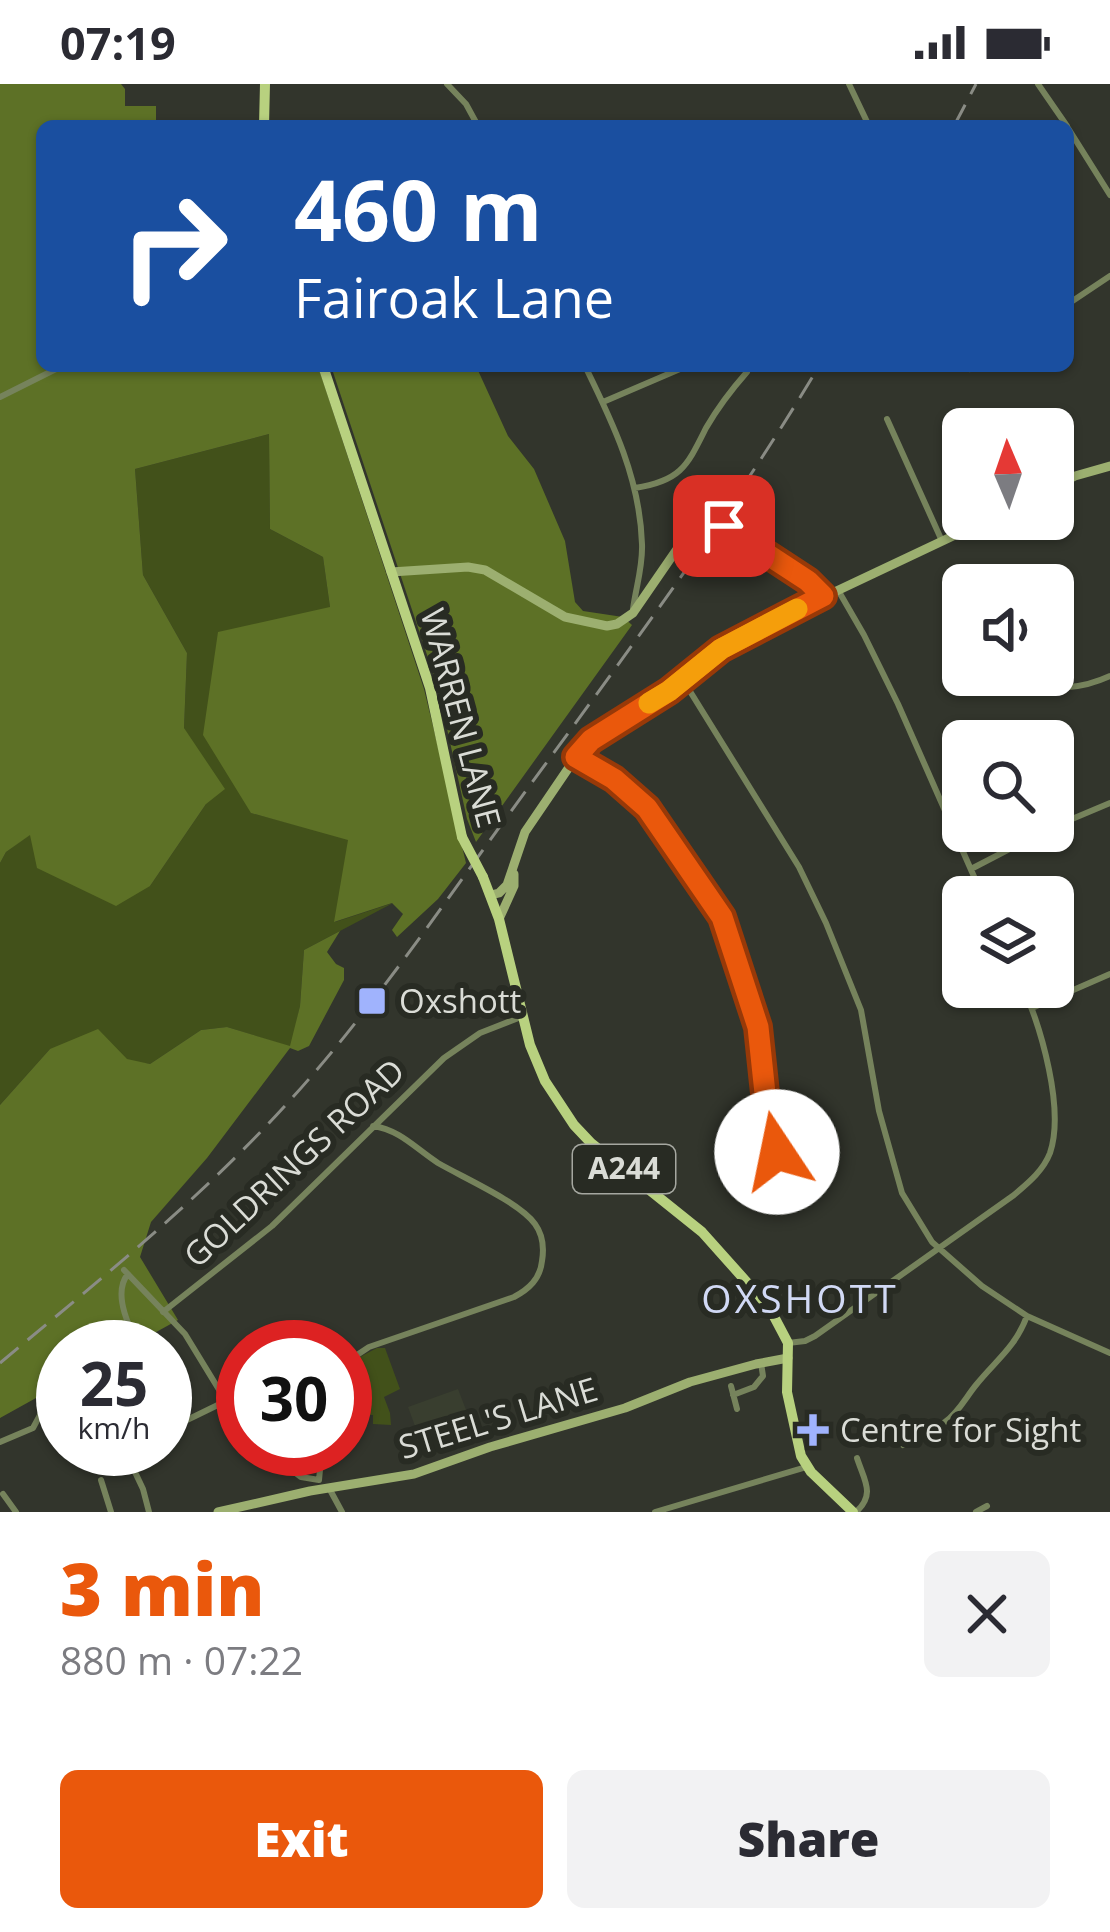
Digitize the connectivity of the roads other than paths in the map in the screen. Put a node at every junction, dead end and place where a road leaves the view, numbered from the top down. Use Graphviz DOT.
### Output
graph roads {
  1 [pos="265,84"];
  2 [pos="447,84"];
  3 [pos="849,84"];
  4 [pos="1038,84"];
  5 [pos="265,120"];
  6 [pos="475,120"];
  7 [pos="866,120"];
  8 [pos="1063,120"];
  9 [pos="1074,137"];
  10 [pos="1110,196"];
  11 [pos="1110,276"];
  12 [pos="1074,300"];
  13 [pos="50,372"];
  14 [pos="325,372"];
  15 [pos="588,372"];
  16 [pos="673,372"];
  17 [pos="747,372"];
  18 [pos="0,397"];
  19 [pos="603,402"];
  20 [pos="887,419"];
  21 [pos="1110,466"];
  22 [pos="1074,476"];
  23 [pos="635,488"];
  24 [pos="942,541"];
  25 [pos="391,572"];
  26 [pos="838,590"];
  27 [pos="823,596"];
  28 [pos="633,613"];
  29 [pos="1110,676"];
  30 [pos="683,680"];
  31 [pos="1074,686"];
  32 [pos="576,757"];
  33 [pos="1110,803"];
  34 [pos="1074,818"];
  35 [pos="1004,852"];
  36 [pos="513,869"];
  37 [pos="971,869"];
  38 [pos="974,876"];
  39 [pos="491,896"];
  40 [pos="499,919"];
  41 [pos="1110,974"];
  42 [pos="1074,990"];
  43 [pos="1032,1008"];
  44 [pos="521,1018"];
  45 [pos="390,1110"];
  46 [pos="373,1126"];
  47 [pos="394,1130"];
  48 [pos="740,1199"];
  49 [pos="938,1249"];
  50 [pos="163,1312"];
  51 [pos="1027,1316"];
  52 [pos="126,1320"];
  53 [pos="788,1343"];
  54 [pos="372,1346"];
  55 [pos="1110,1353"];
  56 [pos="788,1358"];
  57 [pos="761,1363"];
  58 [pos="216,1385"];
  59 [pos="731,1386"];
  60 [pos="734,1395"];
  61 [pos="737,1409"];
  62 [pos="36,1421"];
  63 [pos="0,1442"];
  64 [pos="903,1445"];
  65 [pos="857,1458"];
  66 [pos="806,1467"];
  67 [pos="137,1476"];
  68 [pos="300,1476"];
  69 [pos="323,1476"];
  70 [pos="101,1480"];
  71 [pos="323,1486"];
  72 [pos="3,1494"];
  73 [pos="987,1506"];
  74 [pos="16,1512"];
  75 [pos="111,1512"];
  76 [pos="148,1512"];
  77 [pos="218,1512"];
  78 [pos="342,1512"];
  79 [pos="655,1512"];
  80 [pos="854,1512"];
  81 [pos="976,1512"];
  1 -- 5 [label="main road"];
  2 -- 6 [label="street"];
  3 -- 7 [label="street"];
  4 -- 8 [label="street"];
  9 -- 10 [label="street"];
  11 -- 12 [label="street"];
  13 -- 18 [label="street"];
  14 -- 25 [label="main road, WARREN LANE / A244"];
  15 -- 19 [label="street"];
  16 -- 19 [label="street"];
  17 -- 23 [label="street"];
  19 -- 23 [label="street"];
  20 -- 24 [label="street"];
  21 -- 22 [label="main road"];
  23 -- 28 [label="street"];
  24 -- 26 [label="main road"];
  25 -- 28 [label="main road"];
  25 -- 39 [label="main road, WARREN LANE / A244, bridge"];
  26 -- 27 [label="main road"];
  26 -- 37 [label="street"];
  27 -- 28 [label="main road"];
  27 -- 30 [label="main road"];
  29 -- 31 [label="street"];
  30 -- 32 [label="main road"];
  30 -- 49 [label="street"];
  32 -- 36 [label="main road"];
  32 -- 48 [label="street"];
  33 -- 34 [label="street"];
  35 -- 37 [label="street"];
  36 -- 39 [label="main road"];
  36 -- 40 [label="main road"];
  37 -- 38 [label="street"];
  39 -- 40 [label="main road, WARREN LANE / A244"];
  40 -- 44 [label="main road, WARREN LANE / A244"];
  41 -- 42 [label="street"];
  43 -- 49 [label="street"];
  44 -- 45 [label="street, GOLDRINGS ROAD"];
  44 -- 53 [label="main road, WARREN LANE / A244"];
  45 -- 46 [label="street, GOLDRINGS ROAD"];
  45 -- 47 [label="street"];
  46 -- 47 [label="street"];
  46 -- 50 [label="street, GOLDRINGS ROAD"];
  47 -- 54 [label="street"];
  49 -- 51 [label="street"];
  49 -- 53 [label="street"];
  50 -- 52 [label="street"];
  50 -- 58 [label="street"];
  51 -- 55 [label="street"];
  51 -- 64 [label="street"];
  53 -- 56 [label="main road"];
  56 -- 57 [label="main road, STEEL'S LANE"];
  56 -- 66 [label="main road"];
  57 -- 60 [label="street"];
  57 -- 71 [label="main road, STEEL'S LANE"];
  59 -- 60 [label="street"];
  60 -- 61 [label="street"];
  62 -- 63 [label="street"];
  65 -- 80 [label="street"];
  66 -- 79 [label="street"];
  66 -- 80 [label="main road"];
  67 -- 76 [label="street"];
  68 -- 71 [label="street"];
  69 -- 71 [label="street"];
  70 -- 75 [label="street"];
  71 -- 77 [label="main road, STEEL'S LANE"];
  71 -- 78 [label="street"];
  72 -- 74 [label="street"];
  73 -- 81 [label="street"];
}
